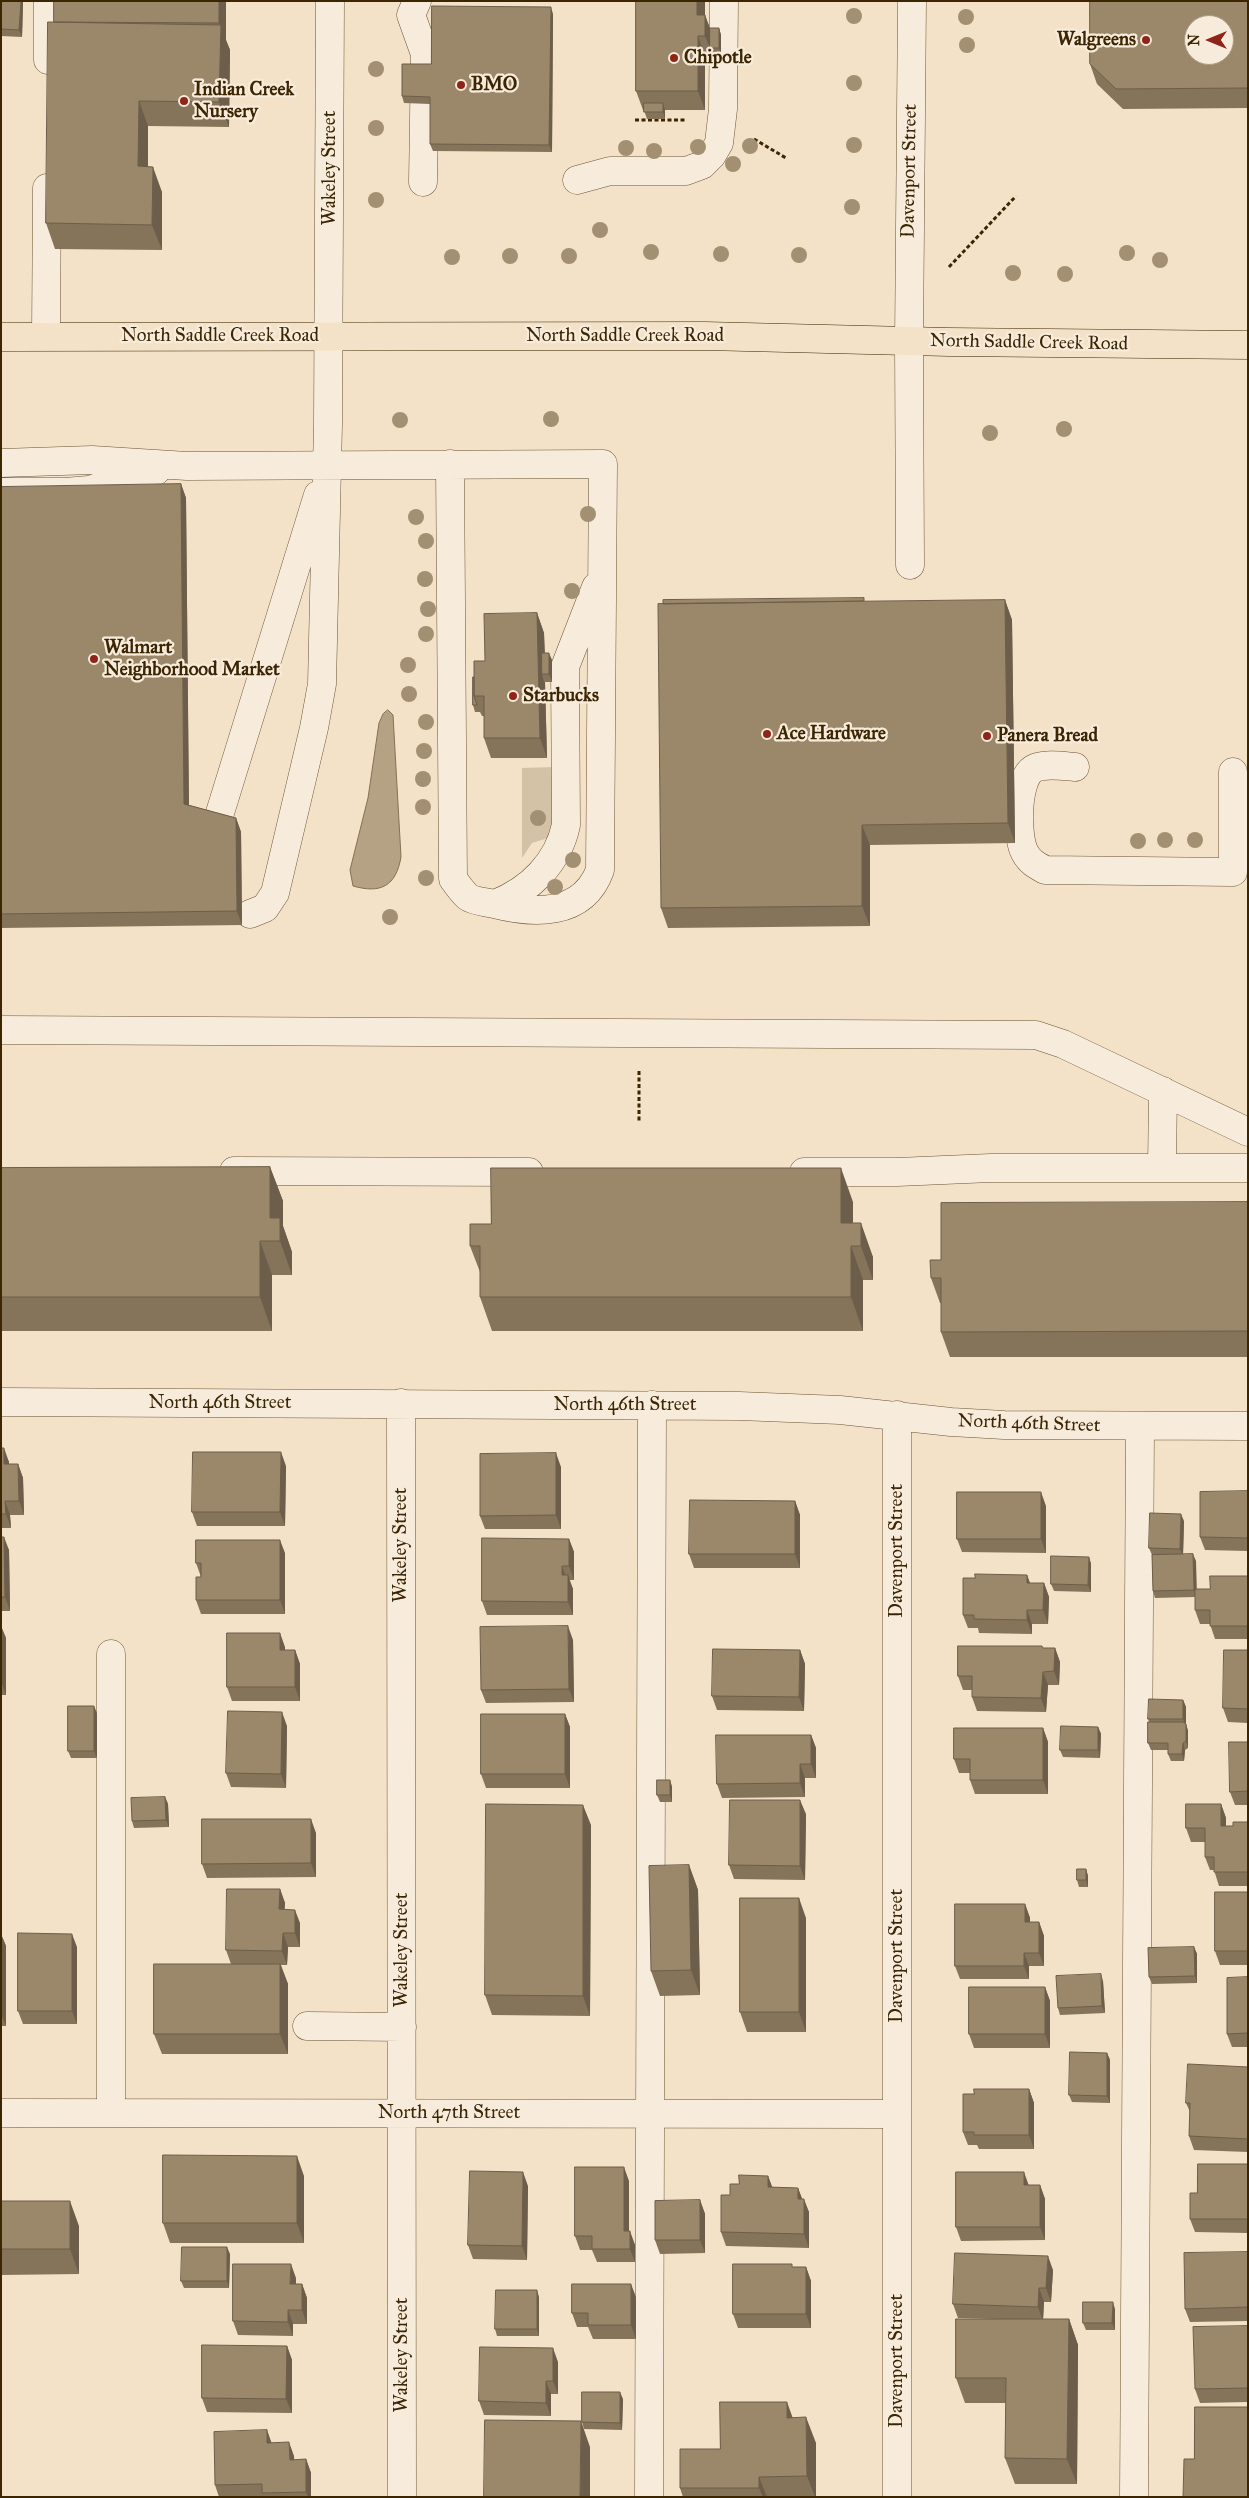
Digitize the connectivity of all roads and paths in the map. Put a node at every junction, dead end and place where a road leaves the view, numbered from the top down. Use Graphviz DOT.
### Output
graph roads {
  1 [pos="48,1"];
  2 [pos="330,1"];
  3 [pos="724,1"];
  4 [pos="912,1"];
  5 [pos="414,8"];
  6 [pos="48,90"];
  7 [pos="657,110"];
  8 [pos="657,120"];
  9 [pos="751,136"];
  10 [pos="47,158"];
  11 [pos="786,158"];
  12 [pos="423,170"];
  13 [pos="577,180"];
  14 [pos="1016,196"];
  15 [pos="949,267"];
  16 [pos="46,336"];
  17 [pos="328,336"];
  18 [pos="1,338"];
  19 [pos="909,341"];
  20 [pos="1248,345"];
  21 [pos="1,463"];
  22 [pos="450,464"];
  23 [pos="174,465"];
  24 [pos="327,465"];
  25 [pos="1,492"];
  26 [pos="910,565"];
  27 [pos="601,576"];
  28 [pos="1076,767"];
  29 [pos="1233,772"];
  30 [pos="219,816"];
  31 [pos="495,904"];
  32 [pos="250,914"];
  33 [pos="1,1030"];
  34 [pos="639,1071"];
  35 [pos="1163,1091"];
  36 [pos="639,1122"];
  37 [pos="1248,1132"];
  38 [pos="1162,1168"];
  39 [pos="1248,1168"];
  40 [pos="210,1171"];
  41 [pos="558,1172"];
  42 [pos="777,1172"];
  43 [pos="1,1402"];
  44 [pos="401,1403"];
  45 [pos="652,1405"];
  46 [pos="897,1415"];
  47 [pos="1248,1426"];
  48 [pos="1140,1427"];
  49 [pos="111,1654"];
  50 [pos="307,2026"];
  51 [pos="402,2027"];
  52 [pos="1,2113"];
  53 [pos="111,2113"];
  54 [pos="402,2113"];
  55 [pos="651,2114"];
  56 [pos="897,2114"];
  57 [pos="402,2497"];
  58 [pos="649,2497"];
  59 [pos="897,2497"];
  60 [pos="1134,2497"];
  1 -- 6 [label="street"];
  2 -- 17 [label="street, Wakeley Street"];
  3 -- 13 [label="street"];
  4 -- 19 [label="street, Davenport Street"];
  5 -- 12 [label="street"];
  7 -- 8 [label="path"];
  9 -- 11 [label="path"];
  10 -- 16 [label="street"];
  14 -- 15 [label="path"];
  16 -- 17 [label="main road, North Saddle Creek Road"];
  16 -- 18 [label="main road, North Saddle Creek Road"];
  17 -- 19 [label="main road, North Saddle Creek Road"];
  17 -- 24 [label="street, Wakeley Street"];
  19 -- 20 [label="main road, North Saddle Creek Road"];
  19 -- 26 [label="street, Davenport Street"];
  21 -- 23 [label="street"];
  22 -- 24 [label="street"];
  22 -- 27 [label="street"];
  22 -- 31 [label="street"];
  23 -- 24 [label="street"];
  23 -- 25 [label="street"];
  24 -- 30 [label="street"];
  24 -- 32 [label="street, Wakeley Street"];
  27 -- 31 [label="street"];
  27 -- 31 [label="street"];
  28 -- 29 [label="street"];
  33 -- 35 [label="street"];
  34 -- 36 [label="path"];
  35 -- 37 [label="street"];
  35 -- 38 [label="street"];
  38 -- 39 [label="street"];
  38 -- 42 [label="street"];
  40 -- 41 [label="street"];
  43 -- 44 [label="street, North 46th Street"];
  44 -- 45 [label="street, North 46th Street"];
  44 -- 51 [label="street, Wakeley Street"];
  45 -- 46 [label="street, North 46th Street"];
  45 -- 55 [label="street"];
  46 -- 48 [label="street, North 46th Street"];
  46 -- 56 [label="street, Davenport Street"];
  47 -- 48 [label="street, North 46th Street"];
  48 -- 60 [label="street"];
  49 -- 53 [label="street"];
  50 -- 51 [label="street"];
  51 -- 54 [label="street, Wakeley Street"];
  52 -- 53 [label="street, North 47th Street"];
  53 -- 54 [label="street, North 47th Street"];
  54 -- 55 [label="street, North 47th Street"];
  54 -- 57 [label="street, Wakeley Street"];
  55 -- 56 [label="street, North 47th Street"];
  55 -- 58 [label="street"];
  56 -- 59 [label="street, Davenport Street"];
}
